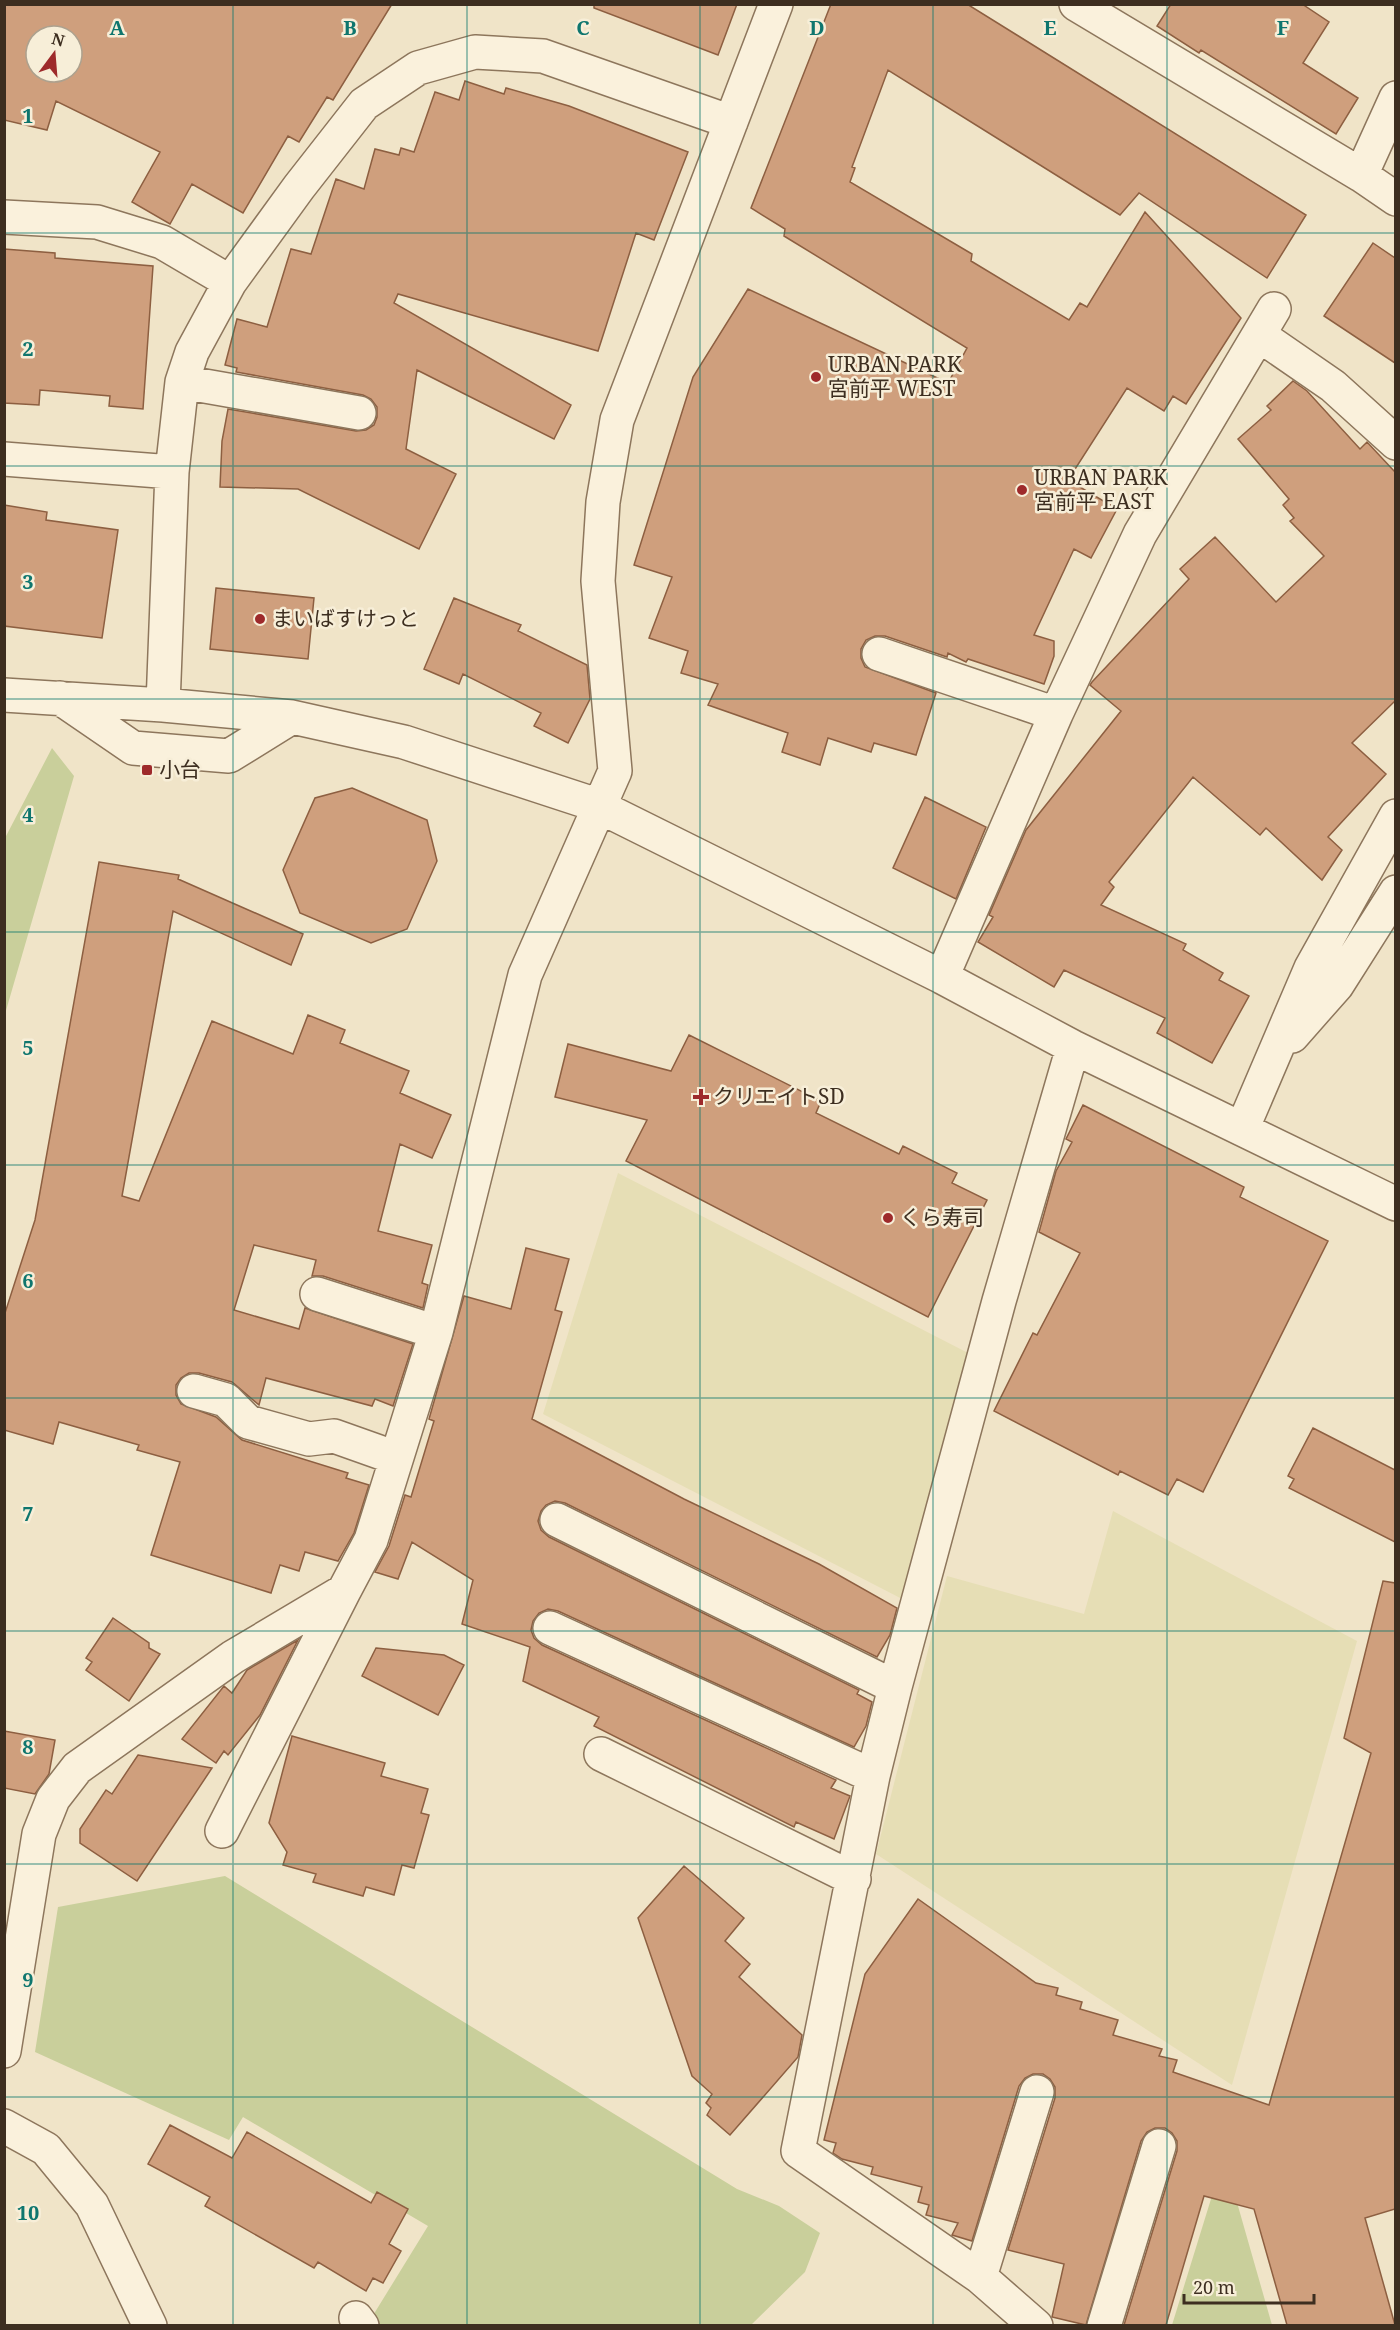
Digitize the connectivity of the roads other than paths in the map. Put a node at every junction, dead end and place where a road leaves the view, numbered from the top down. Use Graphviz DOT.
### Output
graph roads {
  1 [pos="776,4"];
  2 [pos="1076,4"];
  3 [pos="1395,98"];
  4 [pos="731,122"];
  5 [pos="1361,175"];
  6 [pos="1395,199"];
  7 [pos="4,217"];
  8 [pos="230,282"];
  9 [pos="182,382"];
  10 [pos="359,413"];
  11 [pos="1395,443"];
  12 [pos="4,459"];
  13 [pos="172,472"];
  14 [pos="879,654"];
  15 [pos="4,695"];
  16 [pos="59,698"];
  17 [pos="163,705"];
  18 [pos="1056,714"];
  19 [pos="292,717"];
  20 [pos="599,806"];
  21 [pos="1395,816"];
  22 [pos="1395,892"];
  23 [pos="942,977"];
  24 [pos="1074,1047"];
  25 [pos="1273,1057"];
  26 [pos="1243,1127"];
  27 [pos="1395,1204"];
  28 [pos="316,1294"];
  29 [pos="436,1332"];
  30 [pos="194,1391"];
  31 [pos="396,1458"];
  32 [pos="557,1520"];
  33 [pos="344,1591"];
  34 [pos="550,1628"];
  35 [pos="895,1687"];
  36 [pos="601,1754"];
  37 [pos="873,1776"];
  38 [pos="222,1831"];
  39 [pos="854,1879"];
  40 [pos="4,2051"];
  41 [pos="1037,2092"];
  42 [pos="4,2126"];
  43 [pos="1159,2146"];
  44 [pos="980,2277"];
  45 [pos="150,2325"];
  46 [pos="1036,2325"];
  47 [pos="1104,2325"];
  1 -- 4 [label="street"];
  2 -- 5 [label="street"];
  3 -- 5 [label="street"];
  4 -- 8 [label="street"];
  4 -- 20 [label="street"];
  5 -- 6 [label="street"];
  7 -- 8 [label="street"];
  8 -- 9 [label="street"];
  9 -- 10 [label="street"];
  9 -- 13 [label="street"];
  11 -- 18 [label="street"];
  12 -- 13 [label="street"];
  13 -- 17 [label="street"];
  14 -- 18 [label="street"];
  15 -- 16 [label="street"];
  16 -- 17 [label="street"];
  16 -- 19 [label="street"];
  17 -- 19 [label="street"];
  18 -- 23 [label="street"];
  19 -- 20 [label="street"];
  20 -- 23 [label="street"];
  20 -- 29 [label="street"];
  21 -- 25 [label="street"];
  22 -- 25 [label="street"];
  23 -- 24 [label="street"];
  24 -- 26 [label="street"];
  24 -- 35 [label="street"];
  25 -- 26 [label="street"];
  26 -- 27 [label="street"];
  28 -- 29 [label="street"];
  29 -- 31 [label="street"];
  30 -- 31 [label="street"];
  31 -- 33 [label="street"];
  32 -- 35 [label="street"];
  33 -- 38 [label="street"];
  33 -- 40 [label="street"];
  34 -- 37 [label="street"];
  35 -- 37 [label="street"];
  36 -- 39 [label="street"];
  37 -- 39 [label="street"];
  39 -- 44 [label="street"];
  41 -- 44 [label="street"];
  42 -- 45 [label="street"];
  43 -- 47 [label="street"];
  44 -- 46 [label="street"];
}
